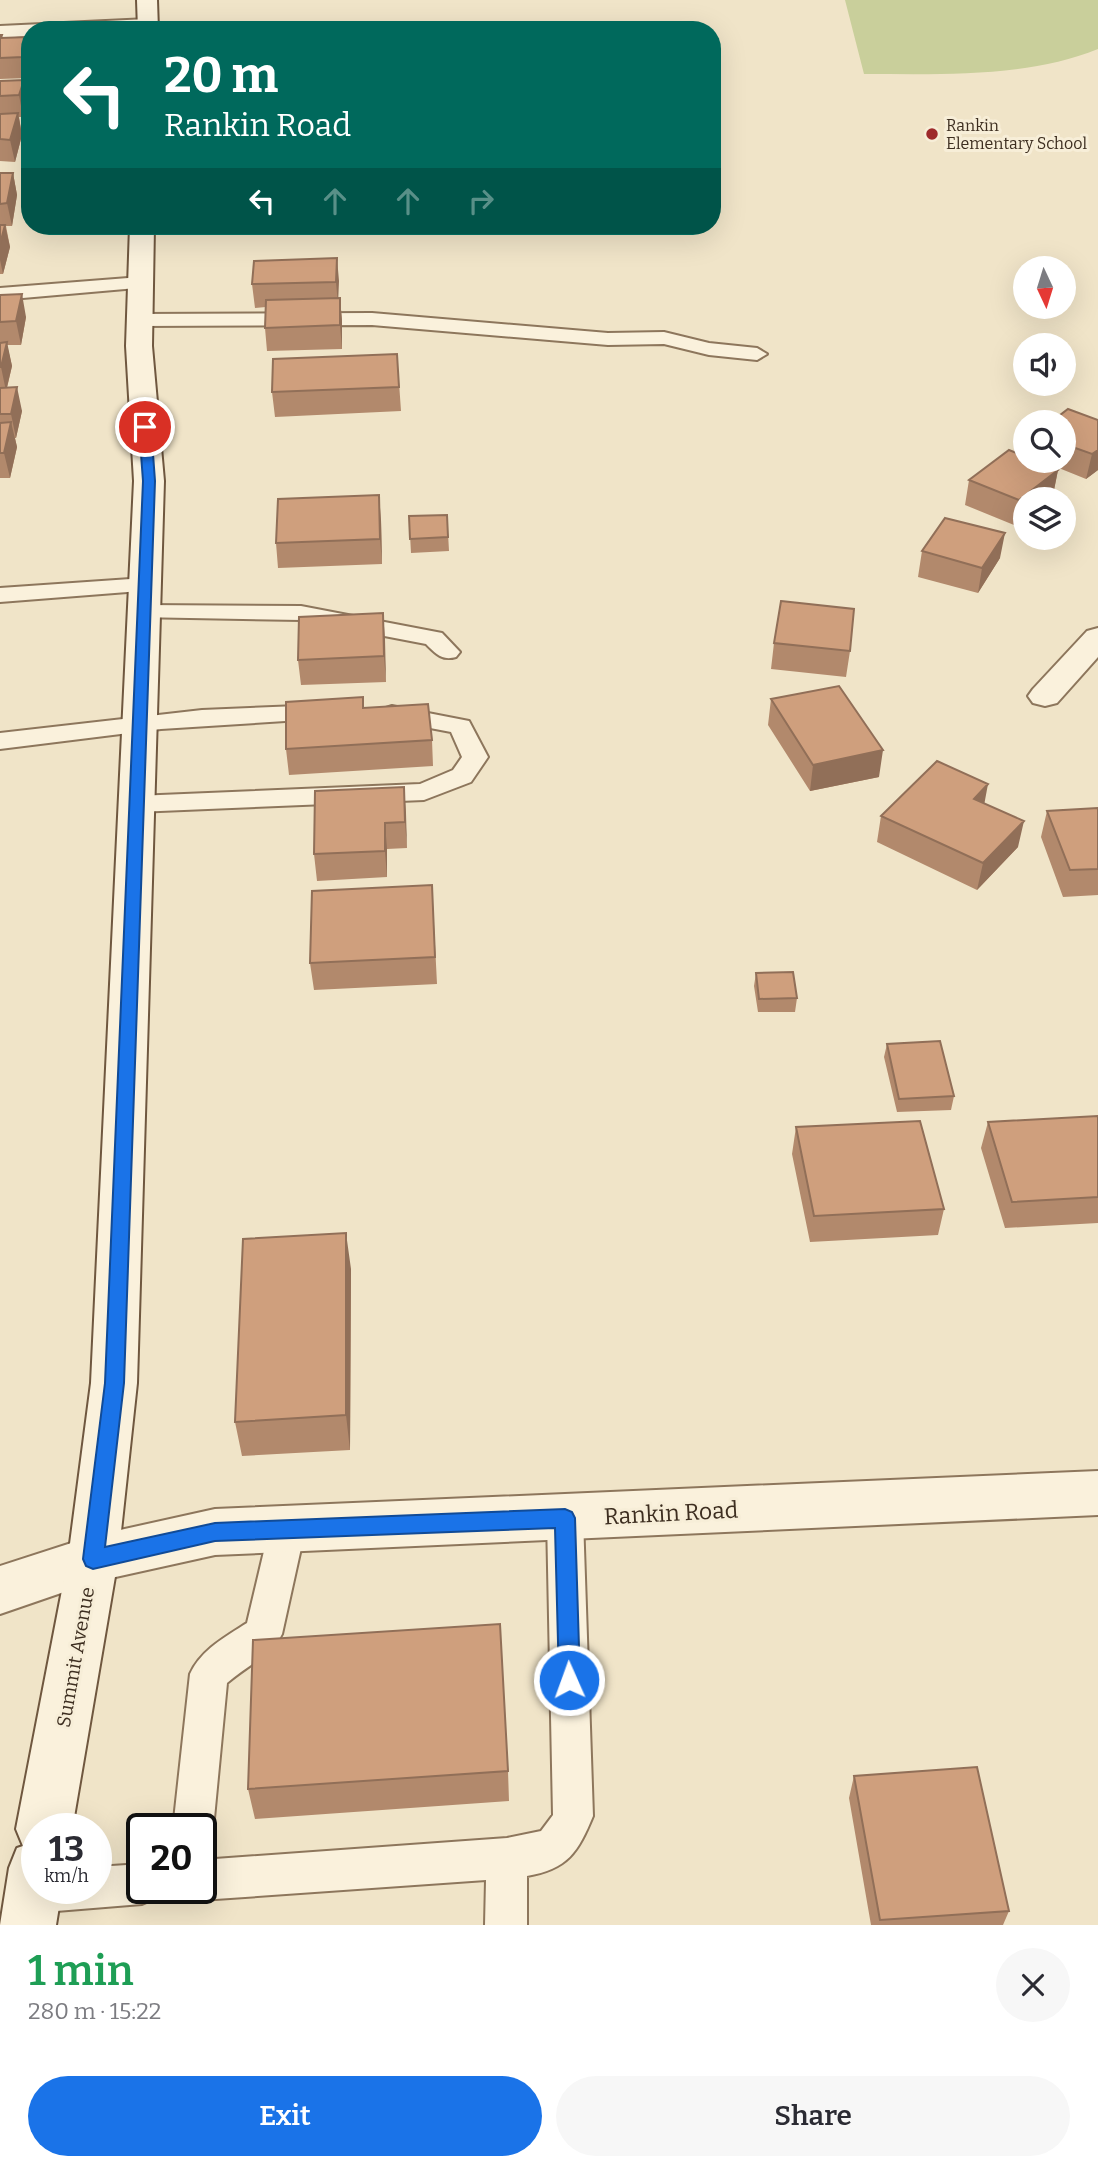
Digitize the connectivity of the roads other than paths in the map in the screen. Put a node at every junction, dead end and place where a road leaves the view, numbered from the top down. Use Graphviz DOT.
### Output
graph roads {
  1 [pos="147,0"];
  2 [pos="148,21"];
  3 [pos="21,31"];
  4 [pos="0,32"];
  5 [pos="142,235"];
  6 [pos="141,283"];
  7 [pos="0,294"];
  8 [pos="139,320"];
  9 [pos="757,354"];
  10 [pos="0,595"];
  11 [pos="144,599"];
  12 [pos="1098,638"];
  13 [pos="448,652"];
  14 [pos="1045,696"];
  15 [pos="343,713"];
  16 [pos="370,713"];
  17 [pos="140,723"];
  18 [pos="0,741"];
  19 [pos="136,804"];
  20 [pos="1098,1493"];
  21 [pos="565,1518"];
  22 [pos="287,1530"];
  23 [pos="93,1559"];
  24 [pos="0,1590"];
  25 [pos="47,1813"];
  26 [pos="195,1813"];
  27 [pos="507,1858"];
  28 [pos="217,1879"];
  29 [pos="506,1925"];
  1 -- 2 [label="main road"];
  3 -- 4 [label="main road"];
  5 -- 6 [label="main road, Summit Avenue"];
  6 -- 7 [label="lane"];
  6 -- 8 [label="main road, Summit Avenue"];
  8 -- 9 [label="lane"];
  8 -- 11 [label="main road, Summit Avenue"];
  10 -- 11 [label="lane"];
  11 -- 13 [label="lane"];
  11 -- 17 [label="main road, Summit Avenue"];
  12 -- 14 [label="main road"];
  15 -- 17 [label="lane"];
  16 -- 19 [label="lane"];
  17 -- 18 [label="lane"];
  17 -- 19 [label="main road, Summit Avenue"];
  19 -- 23 [label="main road, Summit Avenue"];
  20 -- 21 [label="main road, Rankin Road"];
  21 -- 22 [label="main road, Rankin Road"];
  21 -- 27 [label="lane"];
  22 -- 23 [label="main road, Rankin Road"];
  22 -- 26 [label="lane"];
  23 -- 24 [label="main road, Rankin Road"];
  23 -- 25 [label="main road, Summit Avenue"];
  27 -- 28 [label="lane"];
  27 -- 29 [label="lane"];
}
